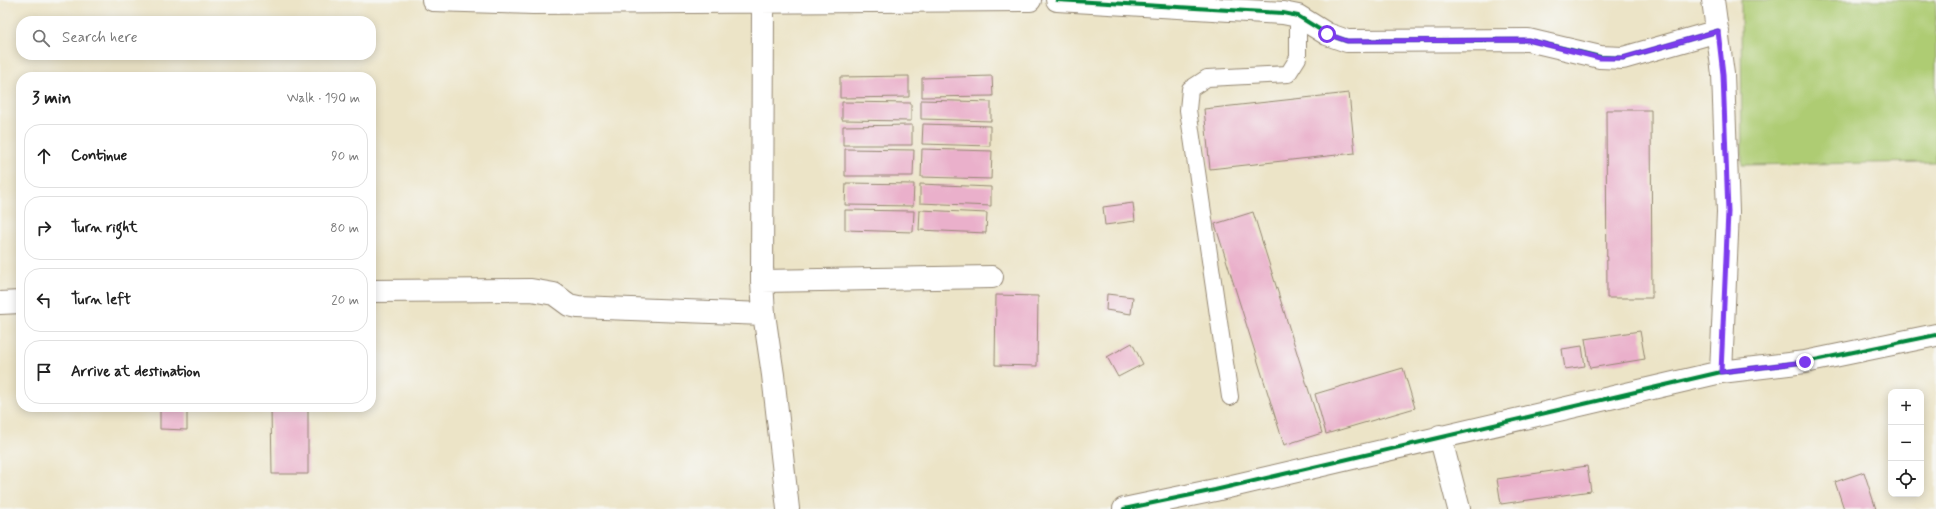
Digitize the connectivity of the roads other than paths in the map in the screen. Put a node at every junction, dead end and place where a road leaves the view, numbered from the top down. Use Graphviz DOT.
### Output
graph roads {
  1 [pos="433,0"];
  2 [pos="1030,0"];
  3 [pos="1057,0"];
  4 [pos="1713,0"];
  5 [pos="763,1"];
  6 [pos="1298,16"];
  7 [pos="1718,31"];
  8 [pos="992,277"];
  9 [pos="762,282"];
  10 [pos="376,292"];
  11 [pos="16,302"];
  12 [pos="0,303"];
  13 [pos="764,314"];
  14 [pos="1936,335"];
  15 [pos="1721,372"];
  16 [pos="1230,397"];
  17 [pos="1440,436"];
  18 [pos="788,509"];
  19 [pos="1124,509"];
  20 [pos="1459,509"];
  1 -- 5 [label="street"];
  2 -- 5 [label="street"];
  3 -- 6 [label="street"];
  4 -- 7 [label="street"];
  5 -- 9 [label="street"];
  6 -- 7 [label="street"];
  6 -- 16 [label="lane"];
  7 -- 15 [label="street"];
  8 -- 9 [label="street"];
  9 -- 13 [label="street"];
  10 -- 13 [label="street"];
  11 -- 12 [label="street"];
  13 -- 18 [label="street"];
  14 -- 15 [label="street"];
  15 -- 17 [label="street"];
  17 -- 19 [label="street"];
  17 -- 20 [label="street"];
}
